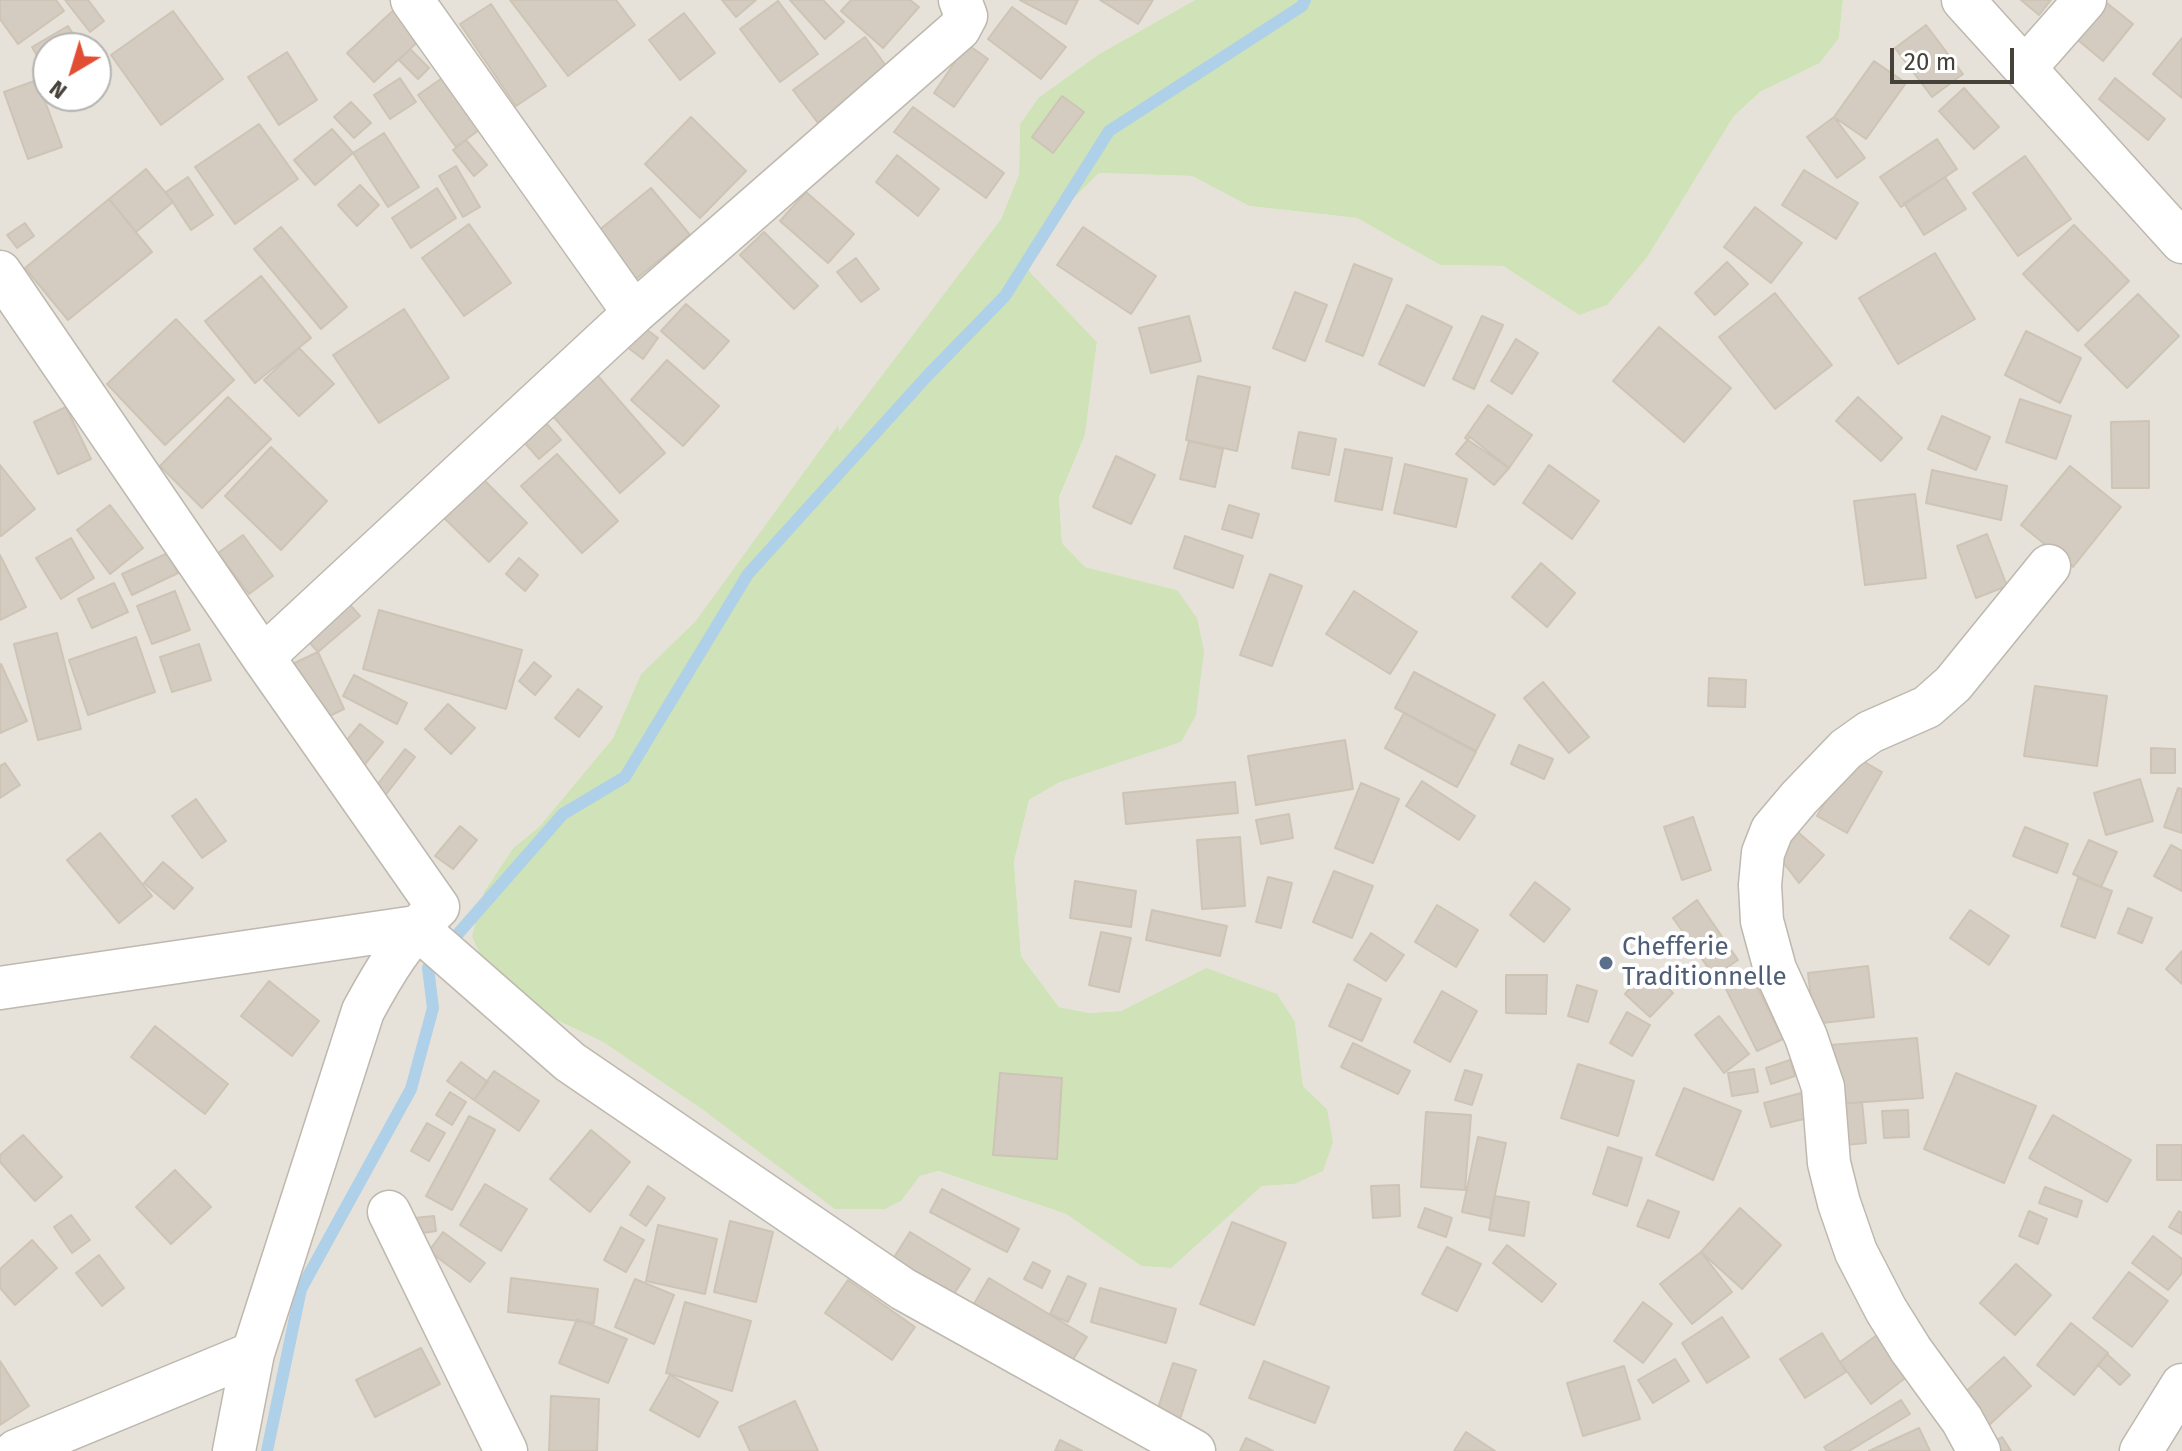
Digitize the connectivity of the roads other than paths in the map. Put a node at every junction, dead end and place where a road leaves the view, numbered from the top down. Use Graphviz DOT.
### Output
graph roads {
  1 [pos="412,0"];
  2 [pos="960,0"];
  3 [pos="1963,0"];
  4 [pos="2085,0"];
  5 [pos="2025,68"];
  6 [pos="2182,242"];
  7 [pos="0,272"];
  8 [pos="634,313"];
  9 [pos="13,318"];
  10 [pos="2049,566"];
  11 [pos="263,657"];
  12 [pos="416,927"];
  13 [pos="0,988"];
  14 [pos="389,1212"];
  15 [pos="253,1353"];
  16 [pos="2182,1385"];
  17 [pos="16,1451"];
  18 [pos="234,1451"];
  19 [pos="506,1451"];
  20 [pos="1194,1451"];
  21 [pos="1979,1451"];
  22 [pos="2141,1451"];
  1 -- 8 [label="street"];
  2 -- 8 [label="street"];
  3 -- 5 [label="street"];
  4 -- 5 [label="street"];
  5 -- 6 [label="street"];
  7 -- 9 [label="street"];
  8 -- 11 [label="street"];
  9 -- 11 [label="street"];
  10 -- 21 [label="street"];
  11 -- 12 [label="street"];
  12 -- 13 [label="street"];
  12 -- 15 [label="street"];
  12 -- 20 [label="street"];
  14 -- 19 [label="street"];
  15 -- 17 [label="street"];
  15 -- 18 [label="street"];
  16 -- 22 [label="street"];
}
